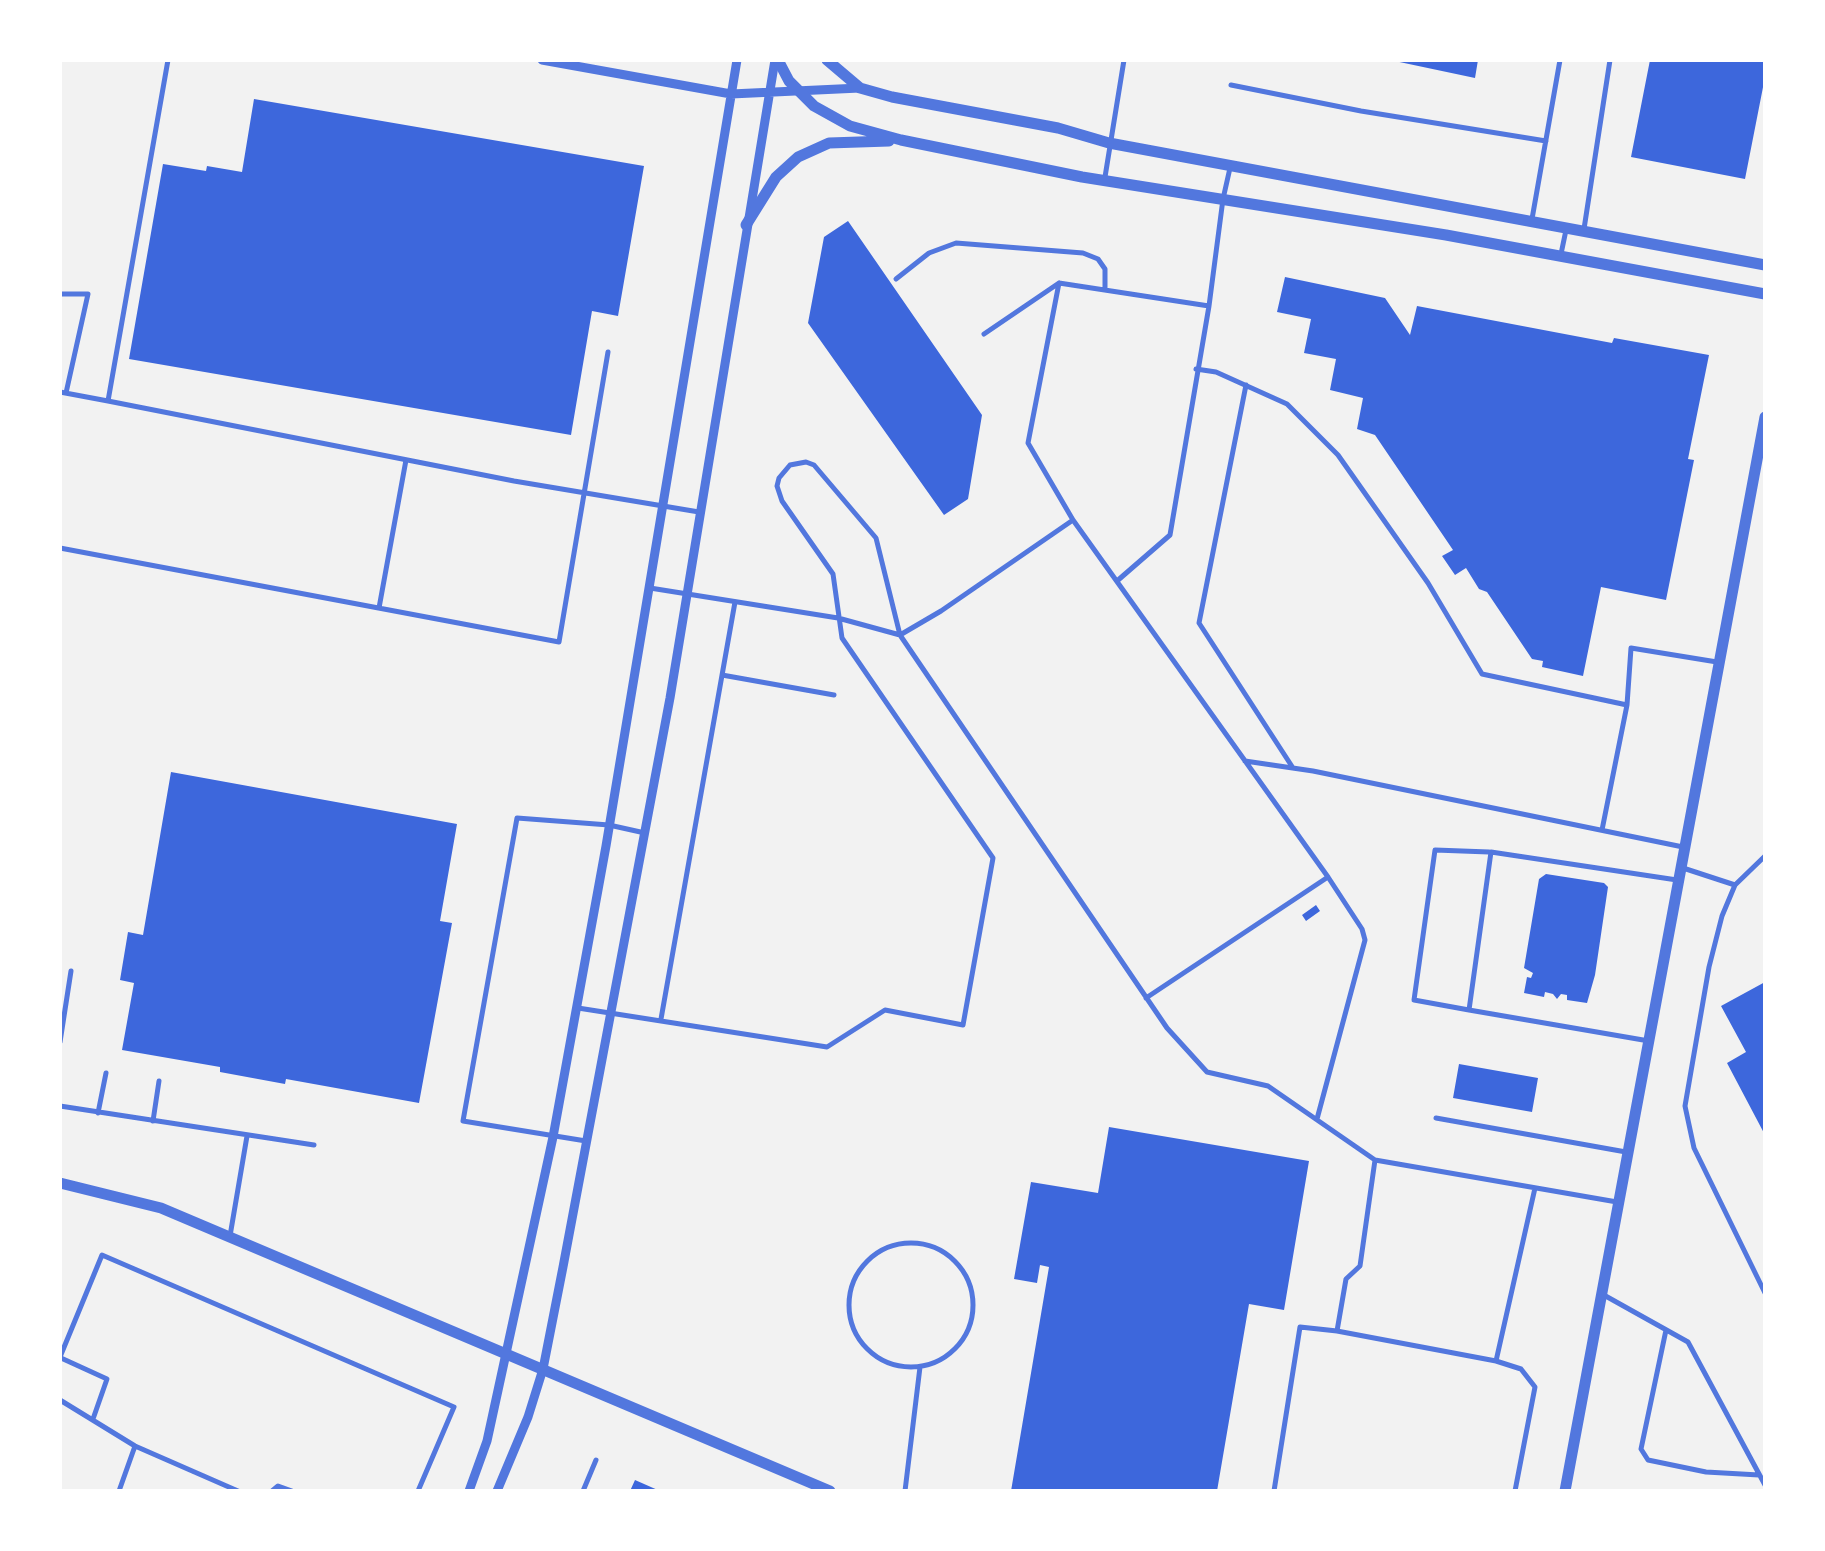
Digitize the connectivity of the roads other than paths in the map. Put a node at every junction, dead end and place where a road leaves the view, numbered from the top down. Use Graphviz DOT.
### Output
graph roads {
  1 [pos="168,60"];
  2 [pos="542,60"];
  3 [pos="737,60"];
  4 [pos="776,60"];
  5 [pos="827,60"];
  6 [pos="1124,60"];
  7 [pos="1560,60"];
  8 [pos="1610,60"];
  9 [pos="1231,85"];
  10 [pos="860,88"];
  11 [pos="798,92"];
  12 [pos="768,93"];
  13 [pos="731,94"];
  14 [pos="901,140"];
  15 [pos="1546,141"];
  16 [pos="1109,144"];
  17 [pos="1231,165"];
  18 [pos="1105,180"];
  19 [pos="1223,199"];
  20 [pos="1532,222"];
  21 [pos="746,224"];
  22 [pos="1566,228"];
  23 [pos="1583,232"];
  24 [pos="1560,256"];
  25 [pos="1765,265"];
  26 [pos="896,278"];
  27 [pos="1059,283"];
  28 [pos="1105,291"];
  29 [pos="60,294"];
  30 [pos="1765,294"];
  31 [pos="1209,306"];
  32 [pos="984,334"];
  33 [pos="608,352"];
  34 [pos="1196,369"];
  35 [pos="1246,385"];
  36 [pos="63,393"];
  37 [pos="108,401"];
  38 [pos="1765,417"];
  39 [pos="406,460"];
  40 [pos="586,494"];
  41 [pos="661,506"];
  42 [pos="702,513"];
  43 [pos="1073,520"];
  44 [pos="60,548"];
  45 [pos="1117,580"];
  46 [pos="647,587"];
  47 [pos="687,594"];
  48 [pos="734,602"];
  49 [pos="379,608"];
  50 [pos="838,618"];
  51 [pos="900,634"];
  52 [pos="1720,662"];
  53 [pos="722,676"];
  54 [pos="834,695"];
  55 [pos="1627,704"];
  56 [pos="1245,761"];
  57 [pos="1293,768"];
  58 [pos="610,825"];
  59 [pos="1602,830"];
  60 [pos="645,833"];
  61 [pos="1686,847"];
  62 [pos="1491,852"];
  63 [pos="1765,856"];
  64 [pos="1681,874"];
  65 [pos="1328,877"];
  66 [pos="1735,885"];
  67 [pos="72,971"];
  68 [pos="1146,998"];
  69 [pos="576,1008"];
  70 [pos="1469,1010"];
  71 [pos="611,1012"];
  72 [pos="661,1019"];
  73 [pos="60,1042"];
  74 [pos="1650,1042"];
  75 [pos="106,1073"];
  76 [pos="159,1081"];
  77 [pos="60,1106"];
  78 [pos="98,1114"];
  79 [pos="1436,1118"];
  80 [pos="1317,1119"];
  81 [pos="152,1121"];
  82 [pos="247,1136"];
  83 [pos="553,1137"];
  84 [pos="586,1141"];
  85 [pos="314,1146"];
  86 [pos="1629,1152"];
  87 [pos="1376,1160"];
  88 [pos="60,1184"];
  89 [pos="1535,1187"];
  90 [pos="1620,1202"];
  91 [pos="230,1236"];
  92 [pos="1765,1293"];
  93 [pos="1602,1294"];
  94 [pos="1666,1330"];
  95 [pos="1337,1332"];
  96 [pos="508,1354"];
  97 [pos="60,1357"];
  98 [pos="1496,1361"];
  99 [pos="920,1367"];
  100 [pos="543,1369"];
  101 [pos="60,1400"];
  102 [pos="93,1418"];
  103 [pos="136,1446"];
  104 [pos="596,1460"];
  105 [pos="1759,1475"];
  106 [pos="1765,1486"];
  107 [pos="119,1491"];
  108 [pos="238,1491"];
  109 [pos="272,1491"];
  110 [pos="292,1491"];
  111 [pos="418,1491"];
  112 [pos="469,1491"];
  113 [pos="497,1491"];
  114 [pos="583,1491"];
  115 [pos="830,1491"];
  116 [pos="905,1491"];
  117 [pos="1274,1491"];
  118 [pos="1514,1491"];
  119 [pos="1564,1491"];
  1 -- 37 [label="lane"];
  2 -- 13 [label="street"];
  3 -- 13 [label="street"];
  4 -- 11 [label="street"];
  4 -- 12 [label="street"];
  5 -- 10 [label="street"];
  6 -- 16 [label="lane"];
  7 -- 15 [label="lane"];
  8 -- 23 [label="lane"];
  9 -- 15 [label="lane"];
  10 -- 11 [label="street"];
  10 -- 16 [label="street"];
  11 -- 12 [label="street"];
  11 -- 14 [label="street"];
  12 -- 13 [label="street"];
  12 -- 21 [label="street"];
  13 -- 41 [label="street"];
  14 -- 18 [label="street"];
  14 -- 21 [label="street"];
  15 -- 20 [label="lane"];
  16 -- 17 [label="street"];
  16 -- 18 [label="lane"];
  17 -- 19 [label="lane"];
  17 -- 20 [label="street"];
  18 -- 19 [label="street"];
  19 -- 24 [label="street"];
  19 -- 31 [label="lane"];
  20 -- 22 [label="street"];
  21 -- 42 [label="street"];
  22 -- 23 [label="street"];
  22 -- 24 [label="lane"];
  23 -- 25 [label="street"];
  24 -- 30 [label="street"];
  26 -- 28 [label="lane"];
  27 -- 28 [label="lane"];
  27 -- 32 [label="lane"];
  27 -- 43 [label="lane"];
  28 -- 31 [label="lane"];
  29 -- 36 [label="lane"];
  31 -- 34 [label="lane"];
  33 -- 40 [label="lane"];
  34 -- 35 [label="lane"];
  34 -- 45 [label="lane"];
  35 -- 55 [label="lane"];
  35 -- 57 [label="lane"];
  36 -- 37 [label="lane"];
  37 -- 39 [label="lane"];
  38 -- 52 [label="street"];
  39 -- 40 [label="lane"];
  39 -- 49 [label="lane"];
  40 -- 41 [label="lane"];
  40 -- 49 [label="lane"];
  41 -- 42 [label="lane"];
  41 -- 46 [label="street"];
  42 -- 47 [label="street"];
  43 -- 45 [label="lane"];
  43 -- 51 [label="lane"];
  44 -- 49 [label="lane"];
  45 -- 56 [label="lane"];
  46 -- 47 [label="lane"];
  46 -- 58 [label="street"];
  47 -- 48 [label="lane"];
  47 -- 60 [label="street"];
  48 -- 50 [label="lane"];
  48 -- 53 [label="lane"];
  50 -- 51 [label="lane"];
  50 -- 51 [label="lane"];
  50 -- 72 [label="lane"];
  51 -- 68 [label="lane"];
  52 -- 55 [label="lane"];
  52 -- 61 [label="street"];
  53 -- 54 [label="lane"];
  53 -- 72 [label="lane"];
  55 -- 59 [label="lane"];
  56 -- 57 [label="lane"];
  56 -- 65 [label="lane"];
  57 -- 59 [label="lane"];
  58 -- 60 [label="lane"];
  58 -- 69 [label="street"];
  58 -- 83 [label="lane"];
  59 -- 61 [label="lane"];
  60 -- 71 [label="street"];
  61 -- 64 [label="street"];
  62 -- 64 [label="lane"];
  62 -- 70 [label="lane"];
  62 -- 70 [label="lane"];
  63 -- 66 [label="lane"];
  64 -- 66 [label="lane"];
  64 -- 74 [label="street"];
  65 -- 68 [label="lane"];
  65 -- 80 [label="lane"];
  66 -- 92 [label="lane"];
  67 -- 73 [label="lane"];
  68 -- 80 [label="lane"];
  69 -- 71 [label="lane"];
  69 -- 83 [label="street"];
  70 -- 74 [label="lane"];
  71 -- 72 [label="lane"];
  71 -- 84 [label="street"];
  74 -- 86 [label="street"];
  75 -- 78 [label="lane"];
  76 -- 81 [label="lane"];
  77 -- 78 [label="lane"];
  78 -- 81 [label="lane"];
  79 -- 86 [label="lane"];
  80 -- 87 [label="lane"];
  81 -- 82 [label="lane"];
  82 -- 85 [label="lane"];
  82 -- 91 [label="lane"];
  83 -- 84 [label="lane"];
  83 -- 96 [label="street"];
  84 -- 100 [label="street"];
  86 -- 90 [label="street"];
  87 -- 89 [label="lane"];
  87 -- 95 [label="lane"];
  88 -- 91 [label="street"];
  89 -- 90 [label="lane"];
  89 -- 98 [label="lane"];
  90 -- 93 [label="street"];
  91 -- 96 [label="street"];
  93 -- 94 [label="lane"];
  93 -- 119 [label="street"];
  94 -- 105 [label="lane"];
  94 -- 105 [label="lane"];
  95 -- 98 [label="lane"];
  95 -- 117 [label="lane"];
  96 -- 100 [label="street"];
  96 -- 112 [label="street"];
  97 -- 102 [label="lane"];
  97 -- 111 [label="lane"];
  98 -- 118 [label="lane"];
  99 -- 99 [label="lane"];
  99 -- 116 [label="lane"];
  100 -- 113 [label="street"];
  100 -- 115 [label="street"];
  101 -- 102 [label="lane"];
  102 -- 103 [label="lane"];
  103 -- 107 [label="lane"];
  103 -- 108 [label="lane"];
  104 -- 114 [label="lane"];
  105 -- 106 [label="lane"];
  109 -- 110 [label="lane"];
}
